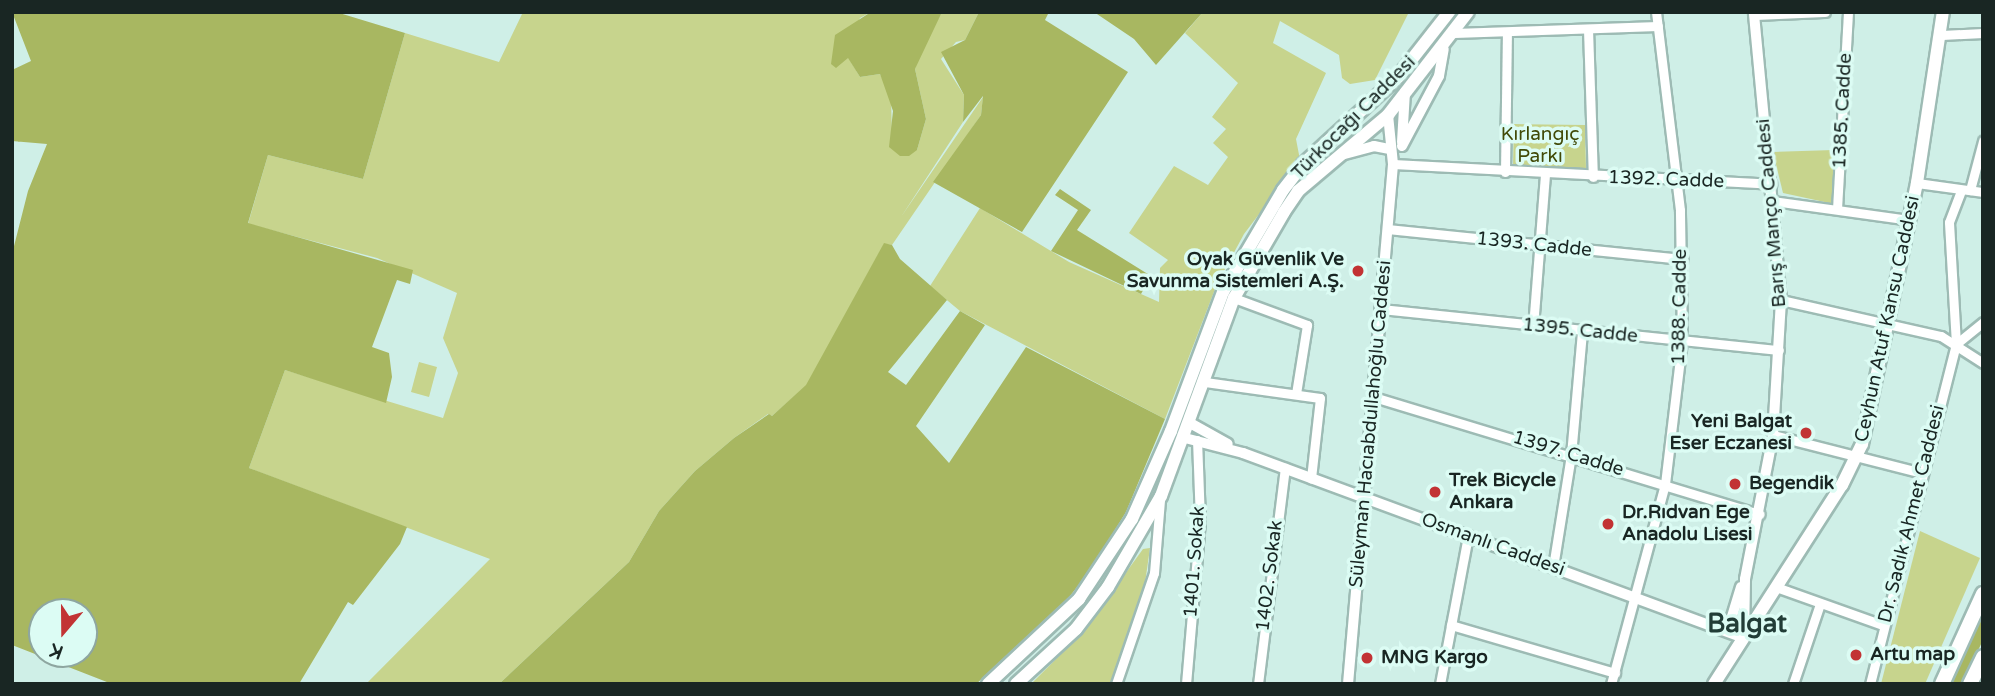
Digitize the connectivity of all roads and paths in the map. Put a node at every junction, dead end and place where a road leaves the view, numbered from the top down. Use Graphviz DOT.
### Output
graph roads {
  1 [pos="1449,12"];
  2 [pos="1468,12"];
  3 [pos="1656,12"];
  4 [pos="1825,12"];
  5 [pos="1847,12"];
  6 [pos="1943,12"];
  7 [pos="1754,14"];
  8 [pos="1658,26"];
  9 [pos="1588,29"];
  10 [pos="1507,32"];
  11 [pos="1454,33"];
  12 [pos="1983,33"];
  13 [pos="1942,34"];
  14 [pos="1444,49"];
  15 [pos="1398,77"];
  16 [pos="1405,92"];
  17 [pos="1381,93"];
  18 [pos="1388,115"];
  19 [pos="1983,141"];
  20 [pos="1402,146"];
  21 [pos="1390,149"];
  22 [pos="1338,156"];
  23 [pos="1303,164"];
  24 [pos="1393,164"];
  25 [pos="1506,172"];
  26 [pos="1545,175"];
  27 [pos="1315,176"];
  28 [pos="1593,177"];
  29 [pos="1676,182"];
  30 [pos="1917,183"];
  31 [pos="1771,184"];
  32 [pos="1966,190"];
  33 [pos="1983,192"];
  34 [pos="1773,201"];
  35 [pos="1838,209"];
  36 [pos="1910,220"];
  37 [pos="1387,229"];
  38 [pos="1539,246"];
  39 [pos="1682,259"];
  40 [pos="1234,298"];
  41 [pos="1781,300"];
  42 [pos="1381,309"];
  43 [pos="1983,322"];
  44 [pos="1887,325"];
  45 [pos="1533,327"];
  46 [pos="1582,332"];
  47 [pos="1682,341"];
  48 [pos="1956,344"];
  49 [pos="1779,350"];
  50 [pos="1983,363"];
  51 [pos="1205,382"];
  52 [pos="1296,394"];
  53 [pos="1374,397"];
  54 [pos="1176,417"];
  55 [pos="1190,423"];
  56 [pos="1171,431"];
  57 [pos="1773,435"];
  58 [pos="1191,439"];
  59 [pos="1243,453"];
  60 [pos="1571,455"];
  61 [pos="1857,457"];
  62 [pos="1285,468"];
  63 [pos="1922,472"];
  64 [pos="1311,478"];
  65 [pos="1665,484"];
  66 [pos="1161,496"];
  67 [pos="1366,498"];
  68 [pos="1760,514"];
  69 [pos="1468,536"];
  70 [pos="1553,567"];
  71 [pos="1776,587"];
  72 [pos="1983,594"];
  73 [pos="1636,598"];
  74 [pos="1820,604"];
  75 [pos="1451,625"];
  76 [pos="1883,625"];
  77 [pos="1744,638"];
  78 [pos="1982,662"];
  79 [pos="1615,673"];
  80 [pos="988,684"];
  81 [pos="1016,684"];
  82 [pos="1116,684"];
  83 [pos="1186,684"];
  84 [pos="1258,684"];
  85 [pos="1348,684"];
  86 [pos="1440,684"];
  87 [pos="1611,684"];
  88 [pos="1714,684"];
  89 [pos="1793,684"];
  90 [pos="1870,684"];
  91 [pos="1942,684"];
  92 [pos="1970,684"];
  1 -- 15 [label="main road, Türkocağı Caddesi"];
  2 -- 11 [label="main road, Türkocağı Caddesi"];
  3 -- 8 [label="street, 1388. Cadde"];
  4 -- 7 [label="street"];
  5 -- 35 [label="street, 1385. Cadde"];
  6 -- 13 [label="main road, Ceyhun Atuf Kansu Caddesi"];
  7 -- 31 [label="street, Barış Manço Caddesi"];
  8 -- 9 [label="street"];
  8 -- 29 [label="street, 1388. Cadde"];
  9 -- 10 [label="street"];
  9 -- 28 [label="street"];
  10 -- 11 [label="street"];
  10 -- 25 [label="street"];
  11 -- 14 [label="main road, Türkocağı Caddesi"];
  12 -- 13 [label="street"];
  13 -- 30 [label="main road, Ceyhun Atuf Kansu Caddesi"];
  14 -- 16 [label="main road, Türkocağı Caddesi"];
  14 -- 20 [label="street"];
  15 -- 16 [label="main road"];
  15 -- 17 [label="main road, Türkocağı Caddesi"];
  16 -- 18 [label="main road, Türkocağı Caddesi"];
  16 -- 20 [label="street, Süleyman Hacıabdullahoğlu Caddesi"];
  17 -- 18 [label="main road"];
  17 -- 23 [label="main road, Türkocağı Caddesi"];
  18 -- 21 [label="street, Süleyman Hacıabdullahoğlu Caddesi"];
  18 -- 22 [label="main road, Türkocağı Caddesi"];
  19 -- 32 [label="street, Dr. Sadık Ahmet Caddesi"];
  20 -- 24 [label="street, Süleyman Hacıabdullahoğlu Caddesi"];
  21 -- 22 [label="street"];
  21 -- 24 [label="street, Süleyman Hacıabdullahoğlu Caddesi"];
  22 -- 27 [label="main road, Türkocağı Caddesi"];
  23 -- 27 [label="main road"];
  23 -- 54 [label="main road, Türkocağı Caddesi"];
  24 -- 25 [label="street, 1392. Cadde"];
  24 -- 37 [label="street, Süleyman Hacıabdullahoğlu Caddesi"];
  25 -- 26 [label="street, 1392. Cadde"];
  26 -- 28 [label="street, 1392. Cadde"];
  26 -- 38 [label="street"];
  27 -- 40 [label="main road, Türkocağı Caddesi"];
  28 -- 29 [label="street, 1392. Cadde"];
  29 -- 31 [label="street, 1392. Cadde"];
  29 -- 39 [label="street, 1388. Cadde"];
  30 -- 32 [label="street"];
  30 -- 36 [label="main road, Ceyhun Atuf Kansu Caddesi"];
  31 -- 34 [label="street, Barış Manço Caddesi"];
  32 -- 33 [label="street"];
  32 -- 48 [label="street, Dr. Sadık Ahmet Caddesi"];
  34 -- 35 [label="street"];
  34 -- 41 [label="street, Barış Manço Caddesi"];
  35 -- 36 [label="street"];
  36 -- 44 [label="main road, Ceyhun Atuf Kansu Caddesi"];
  37 -- 38 [label="street, 1393. Cadde"];
  37 -- 42 [label="street, Süleyman Hacıabdullahoğlu Caddesi"];
  38 -- 39 [label="street, 1393. Cadde"];
  38 -- 45 [label="street"];
  39 -- 47 [label="street, 1388. Cadde"];
  40 -- 51 [label="main road, Türkocağı Caddesi"];
  40 -- 52 [label="street"];
  41 -- 44 [label="street"];
  41 -- 49 [label="street, Barış Manço Caddesi"];
  42 -- 45 [label="street, 1395. Cadde"];
  42 -- 53 [label="street, Süleyman Hacıabdullahoğlu Caddesi"];
  43 -- 48 [label="street"];
  44 -- 48 [label="street"];
  44 -- 61 [label="main road, Ceyhun Atuf Kansu Caddesi"];
  45 -- 46 [label="street, 1395. Cadde"];
  46 -- 47 [label="street, 1395. Cadde"];
  46 -- 60 [label="street"];
  47 -- 49 [label="street, 1395. Cadde"];
  47 -- 65 [label="street, 1388. Cadde"];
  48 -- 50 [label="street"];
  48 -- 63 [label="street, Dr. Sadık Ahmet Caddesi"];
  49 -- 57 [label="street, Barış Manço Caddesi"];
  51 -- 52 [label="street"];
  51 -- 55 [label="main road, Türkocağı Caddesi"];
  52 -- 64 [label="street"];
  53 -- 60 [label="street, 1397. Cadde"];
  53 -- 67 [label="street, Süleyman Hacıabdullahoğlu Caddesi"];
  54 -- 55 [label="main road"];
  54 -- 56 [label="main road, Türkocağı Caddesi"];
  55 -- 58 [label="main road, Türkocağı Caddesi"];
  55 -- 59 [label="street, Osmanlı Caddesi"];
  56 -- 58 [label="main road"];
  56 -- 80 [label="main road"];
  57 -- 61 [label="street"];
  57 -- 68 [label="street, Barış Manço Caddesi"];
  58 -- 59 [label="street, Osmanlı Caddesi"];
  58 -- 66 [label="main road"];
  58 -- 83 [label="street, 1401. Sokak"];
  59 -- 62 [label="street, Osmanlı Caddesi"];
  60 -- 65 [label="street, 1397. Cadde"];
  60 -- 70 [label="street"];
  61 -- 63 [label="street"];
  61 -- 71 [label="main road, Ceyhun Atuf Kansu Caddesi"];
  62 -- 64 [label="street, Osmanlı Caddesi"];
  62 -- 84 [label="street, 1402. Sokak"];
  63 -- 76 [label="street, Dr. Sadık Ahmet Caddesi"];
  64 -- 67 [label="street, Osmanlı Caddesi"];
  65 -- 68 [label="street, 1397. Cadde"];
  65 -- 73 [label="street, 1388. Cadde"];
  66 -- 81 [label="main road"];
  66 -- 82 [label="street"];
  67 -- 69 [label="street, Osmanlı Caddesi"];
  67 -- 85 [label="street, Süleyman Hacıabdullahoğlu Caddesi"];
  68 -- 77 [label="street, Barış Manço Caddesi"];
  69 -- 70 [label="street, Osmanlı Caddesi"];
  69 -- 75 [label="street"];
  70 -- 73 [label="street, Osmanlı Caddesi"];
  71 -- 74 [label="street"];
  71 -- 77 [label="main road, Ceyhun Atuf Kansu Caddesi"];
  72 -- 91 [label="highway"];
  73 -- 77 [label="street, Osmanlı Caddesi"];
  73 -- 79 [label="street, 1388. Cadde"];
  74 -- 76 [label="street"];
  74 -- 89 [label="street"];
  75 -- 79 [label="street"];
  75 -- 86 [label="street"];
  76 -- 90 [label="street, Dr. Sadık Ahmet Caddesi"];
  77 -- 88 [label="main road, Ceyhun Atuf Kansu Caddesi"];
  78 -- 92 [label="highway"];
  79 -- 87 [label="street, 1388. Cadde"];
}
